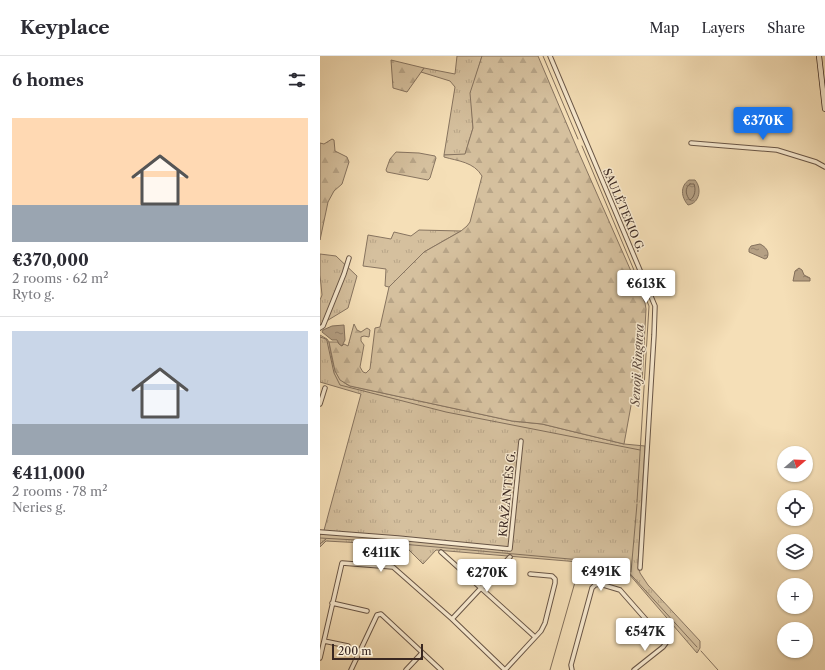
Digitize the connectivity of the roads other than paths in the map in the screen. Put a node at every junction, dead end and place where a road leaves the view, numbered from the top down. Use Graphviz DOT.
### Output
graph roads {
  1 [pos="550,56"];
  2 [pos="819,56"];
  3 [pos="825,109"];
  4 [pos="691,143"];
  5 [pos="825,167"];
  6 [pos="349,258"];
  7 [pos="320,328"];
  8 [pos="325,388"];
  9 [pos="320,404"];
  10 [pos="521,441"];
  11 [pos="320,532"];
  12 [pos="441,552"];
  13 [pos="510,557"];
  14 [pos="640,568"];
  15 [pos="530,574"];
  16 [pos="481,588"];
  17 [pos="332,604"];
  18 [pos="367,611"];
  19 [pos="452,619"];
  20 [pos="535,638"];
  21 [pos="324,642"];
  22 [pos="348,646"];
  23 [pos="422,653"];
  24 [pos="320,658"];
  25 [pos="351,670"];
  26 [pos="406,670"];
  27 [pos="441,670"];
  28 [pos="572,670"];
  29 [pos="634,670"];
  1 -- 14 [label="street, SAULĖTEKIO G."];
  2 -- 3 [label="main road"];
  4 -- 5 [label="street"];
  6 -- 7 [label="street"];
  8 -- 9 [label="street"];
  10 -- 11 [label="street, KRAŽANTĖS G."];
  12 -- 16 [label="street"];
  13 -- 16 [label="street"];
  15 -- 20 [label="street"];
  16 -- 19 [label="street"];
  16 -- 20 [label="street"];
  17 -- 18 [label="street"];
  17 -- 19 [label="street"];
  17 -- 21 [label="street"];
  19 -- 20 [label="street"];
  21 -- 22 [label="street"];
  21 -- 24 [label="street"];
  23 -- 25 [label="street"];
  23 -- 26 [label="street"];
  23 -- 27 [label="street"];
  28 -- 29 [label="street"];
}
